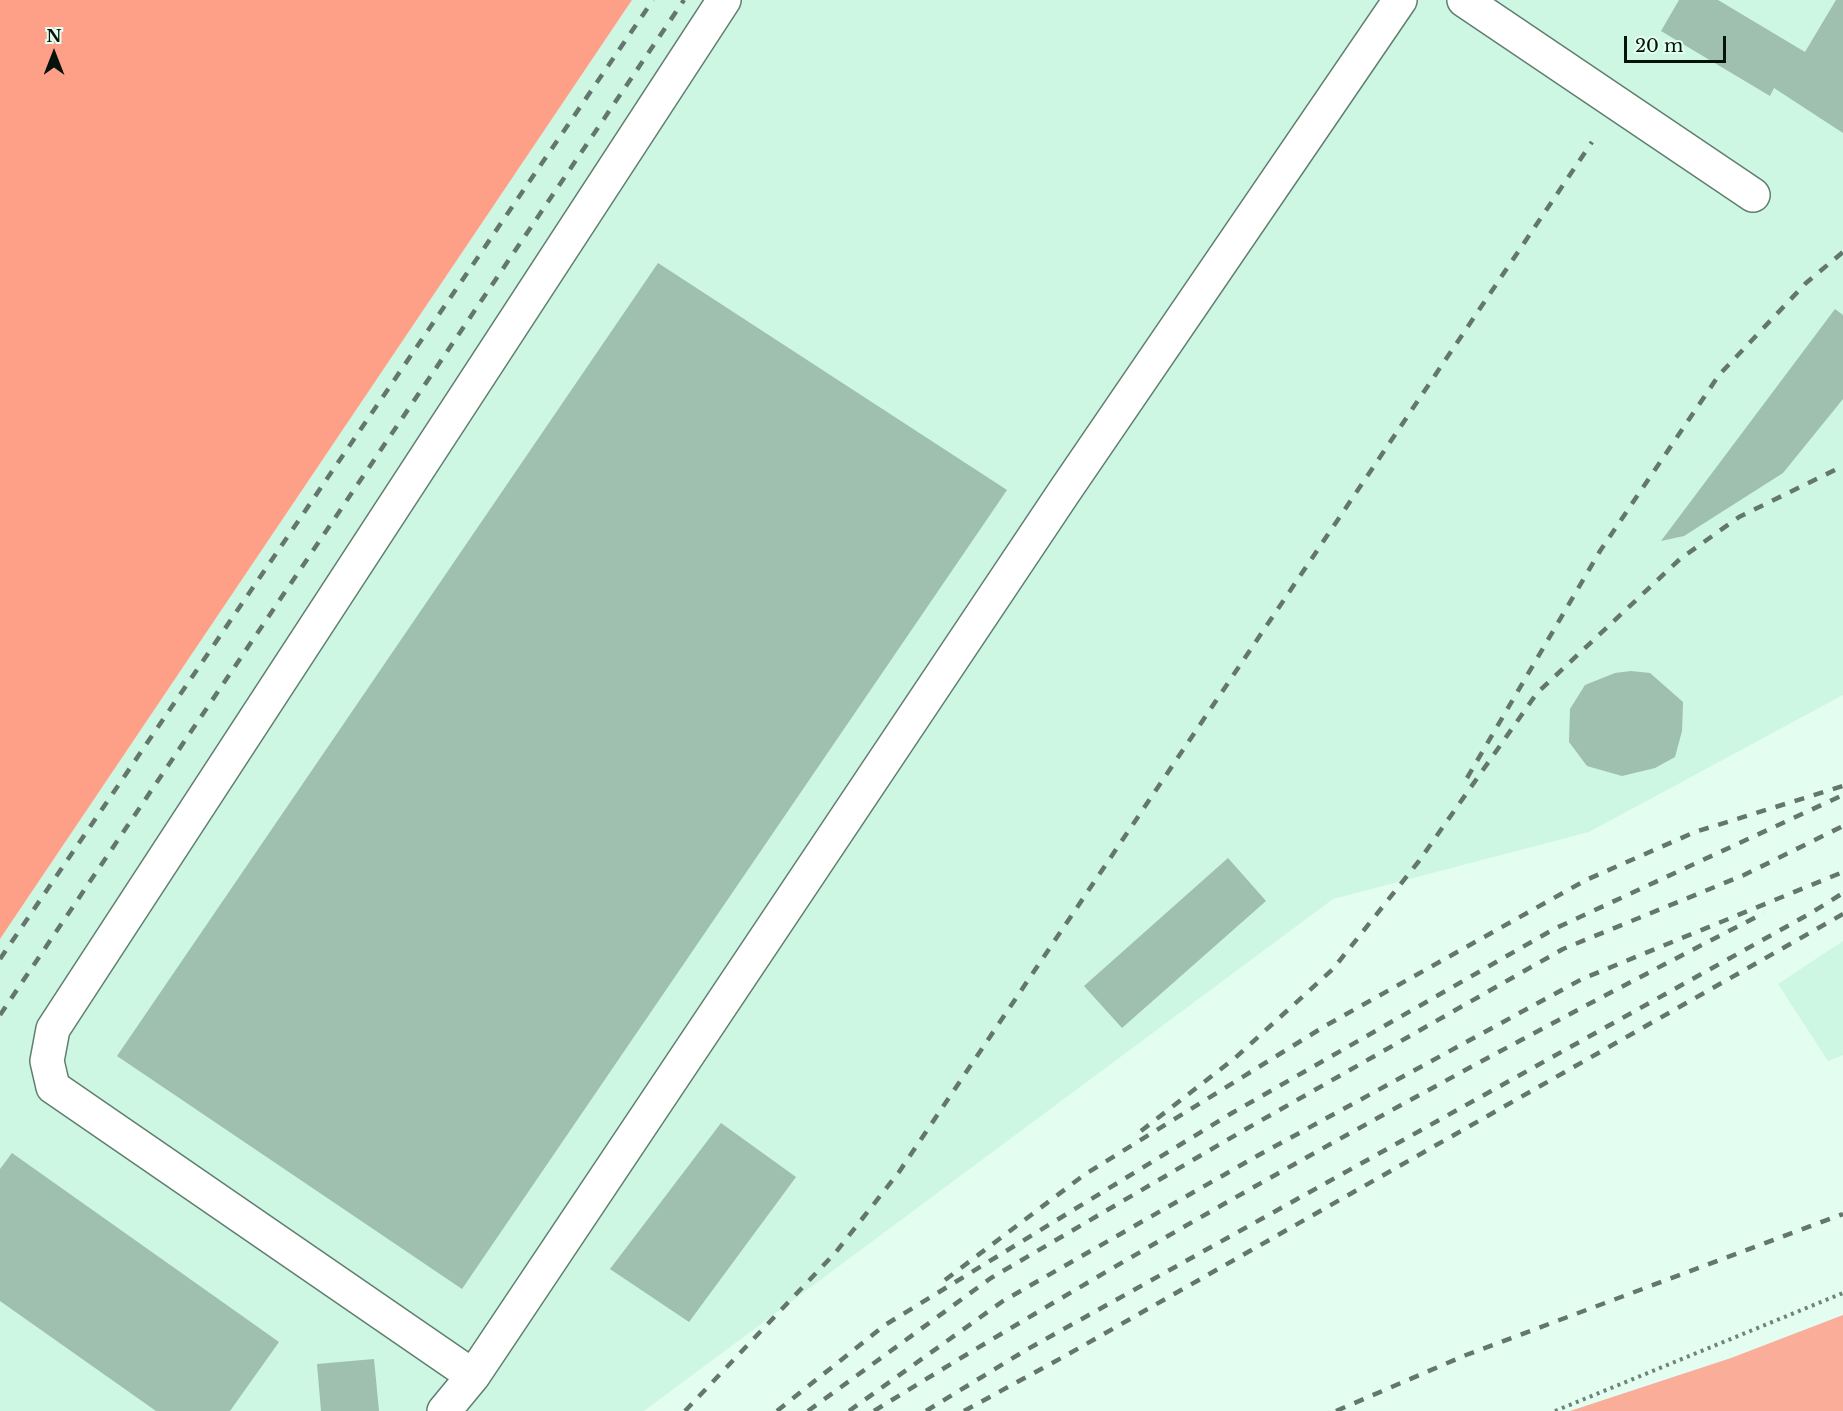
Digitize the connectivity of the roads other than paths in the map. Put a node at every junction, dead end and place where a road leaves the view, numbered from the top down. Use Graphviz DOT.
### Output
graph roads {
  1 [pos="724,0"];
  2 [pos="1400,0"];
  3 [pos="1464,0"];
  4 [pos="1753,195"];
  5 [pos="473,1376"];
  6 [pos="444,1411"];
  1 -- 5 [label="lane"];
  2 -- 5 [label="lane"];
  3 -- 4 [label="lane"];
  5 -- 6 [label="lane"];
}
